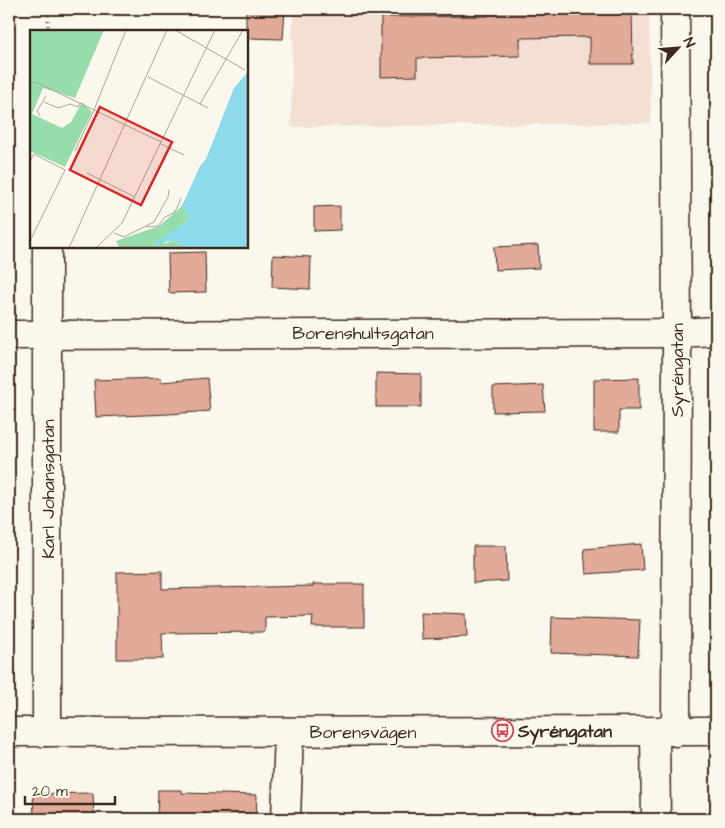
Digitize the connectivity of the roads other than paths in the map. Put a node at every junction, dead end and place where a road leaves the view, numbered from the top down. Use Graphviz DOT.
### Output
graph roads {
  1 [pos="675,9"];
  2 [pos="48,248"];
  3 [pos="716,331"];
  4 [pos="677,332"];
  5 [pos="48,334"];
  6 [pos="9,335"];
  7 [pos="9,732"];
  8 [pos="47,732"];
  9 [pos="288,732"];
  10 [pos="665,732"];
  11 [pos="716,732"];
  12 [pos="286,819"];
  13 [pos="656,819"];
  1 -- 4 [label="street, Syréngatan"];
  2 -- 5 [label="street, Karl Johansgatan"];
  3 -- 4 [label="street, Borenshultsgatan"];
  4 -- 5 [label="street, Borenshultsgatan"];
  4 -- 10 [label="street, Syréngatan"];
  5 -- 6 [label="street, Borenshultsgatan"];
  5 -- 8 [label="street, Karl Johansgatan"];
  7 -- 8 [label="street, Borensvägen"];
  8 -- 9 [label="street, Borensvägen"];
  9 -- 10 [label="street, Borensvägen"];
  9 -- 12 [label="street"];
  10 -- 11 [label="street, Borensvägen"];
  10 -- 13 [label="street, Syréngatan"];
}
